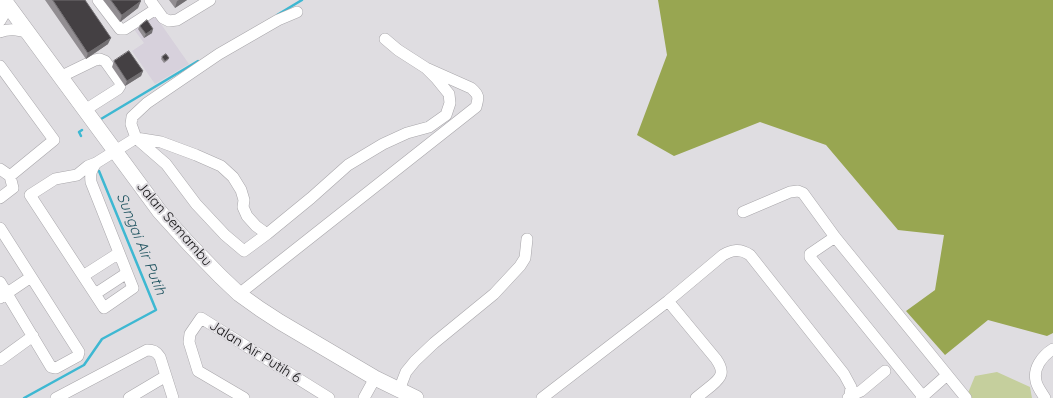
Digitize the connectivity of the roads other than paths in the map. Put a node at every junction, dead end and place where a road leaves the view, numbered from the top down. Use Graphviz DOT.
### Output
graph roads {
  1 [pos="98,0"];
  2 [pos="210,0"];
  3 [pos="5,1"];
  4 [pos="153,4"];
  5 [pos="297,12"];
  6 [pos="0,21"];
  7 [pos="0,32"];
  8 [pos="27,32"];
  9 [pos="385,38"];
  10 [pos="0,66"];
  11 [pos="426,68"];
  12 [pos="60,77"];
  13 [pos="85,110"];
  14 [pos="136,138"];
  15 [pos="114,151"];
  16 [pos="96,163"];
  17 [pos="0,169"];
  18 [pos="77,175"];
  19 [pos="10,176"];
  20 [pos="91,182"];
  21 [pos="0,198"];
  22 [pos="743,212"];
  23 [pos="0,228"];
  24 [pos="267,234"];
  25 [pos="835,237"];
  26 [pos="527,239"];
  27 [pos="119,253"];
  28 [pos="127,273"];
  29 [pos="31,276"];
  30 [pos="83,276"];
  31 [pos="0,282"];
  32 [pos="95,294"];
  33 [pos="239,294"];
  34 [pos="3,296"];
  35 [pos="668,300"];
  36 [pos="33,336"];
  37 [pos="1053,349"];
  38 [pos="0,360"];
  39 [pos="885,371"];
  40 [pos="947,375"];
  41 [pos="166,376"];
  42 [pos="375,378"];
  43 [pos="403,394"];
  44 [pos="849,397"];
  45 [pos="56,398"];
  46 [pos="129,398"];
  47 [pos="173,398"];
  48 [pos="244,398"];
  49 [pos="329,398"];
  50 [pos="364,398"];
  51 [pos="416,398"];
  52 [pos="542,398"];
  53 [pos="696,398"];
  54 [pos="922,398"];
  55 [pos="966,398"];
  56 [pos="1045,398"];
  1 -- 4 [label="street"];
  2 -- 4 [label="street"];
  3 -- 6 [label="street"];
  3 -- 8 [label="main road, Jalan Semambu"];
  5 -- 14 [label="street"];
  7 -- 8 [label="street"];
  8 -- 12 [label="main road, Jalan Semambu"];
  9 -- 11 [label="street"];
  10 -- 19 [label="street"];
  11 -- 24 [label="street"];
  11 -- 33 [label="street"];
  12 -- 13 [label="main road, Jalan Semambu"];
  12 -- 13 [label="street"];
  13 -- 15 [label="main road, Jalan Semambu"];
  14 -- 15 [label="street"];
  14 -- 24 [label="street"];
  14 -- 24 [label="street"];
  15 -- 16 [label="street"];
  15 -- 33 [label="main road, Jalan Semambu"];
  16 -- 18 [label="street"];
  16 -- 20 [label="street"];
  17 -- 19 [label="street"];
  18 -- 20 [label="street"];
  18 -- 30 [label="street"];
  19 -- 21 [label="street"];
  20 -- 27 [label="street"];
  22 -- 25 [label="street"];
  23 -- 29 [label="street"];
  25 -- 40 [label="street"];
  25 -- 54 [label="street"];
  26 -- 43 [label="street"];
  27 -- 28 [label="street"];
  27 -- 30 [label="street"];
  28 -- 32 [label="street"];
  28 -- 32 [label="street"];
  29 -- 34 [label="street"];
  29 -- 36 [label="street"];
  30 -- 32 [label="street"];
  31 -- 34 [label="street"];
  33 -- 42 [label="main road, Jalan Semambu"];
  34 -- 36 [label="street"];
  35 -- 44 [label="street"];
  35 -- 52 [label="street"];
  35 -- 53 [label="street"];
  36 -- 38 [label="street"];
  37 -- 56 [label="street"];
  39 -- 44 [label="street"];
  40 -- 54 [label="street"];
  40 -- 55 [label="street"];
  41 -- 45 [label="street"];
  41 -- 46 [label="street"];
  41 -- 47 [label="street"];
  42 -- 43 [label="main road, Jalan Semambu"];
  42 -- 50 [label="street"];
  43 -- 51 [label="main road, Jalan Semambu"];
  48 -- 49 [label="street, Jalan Air Putih 6"];
}
